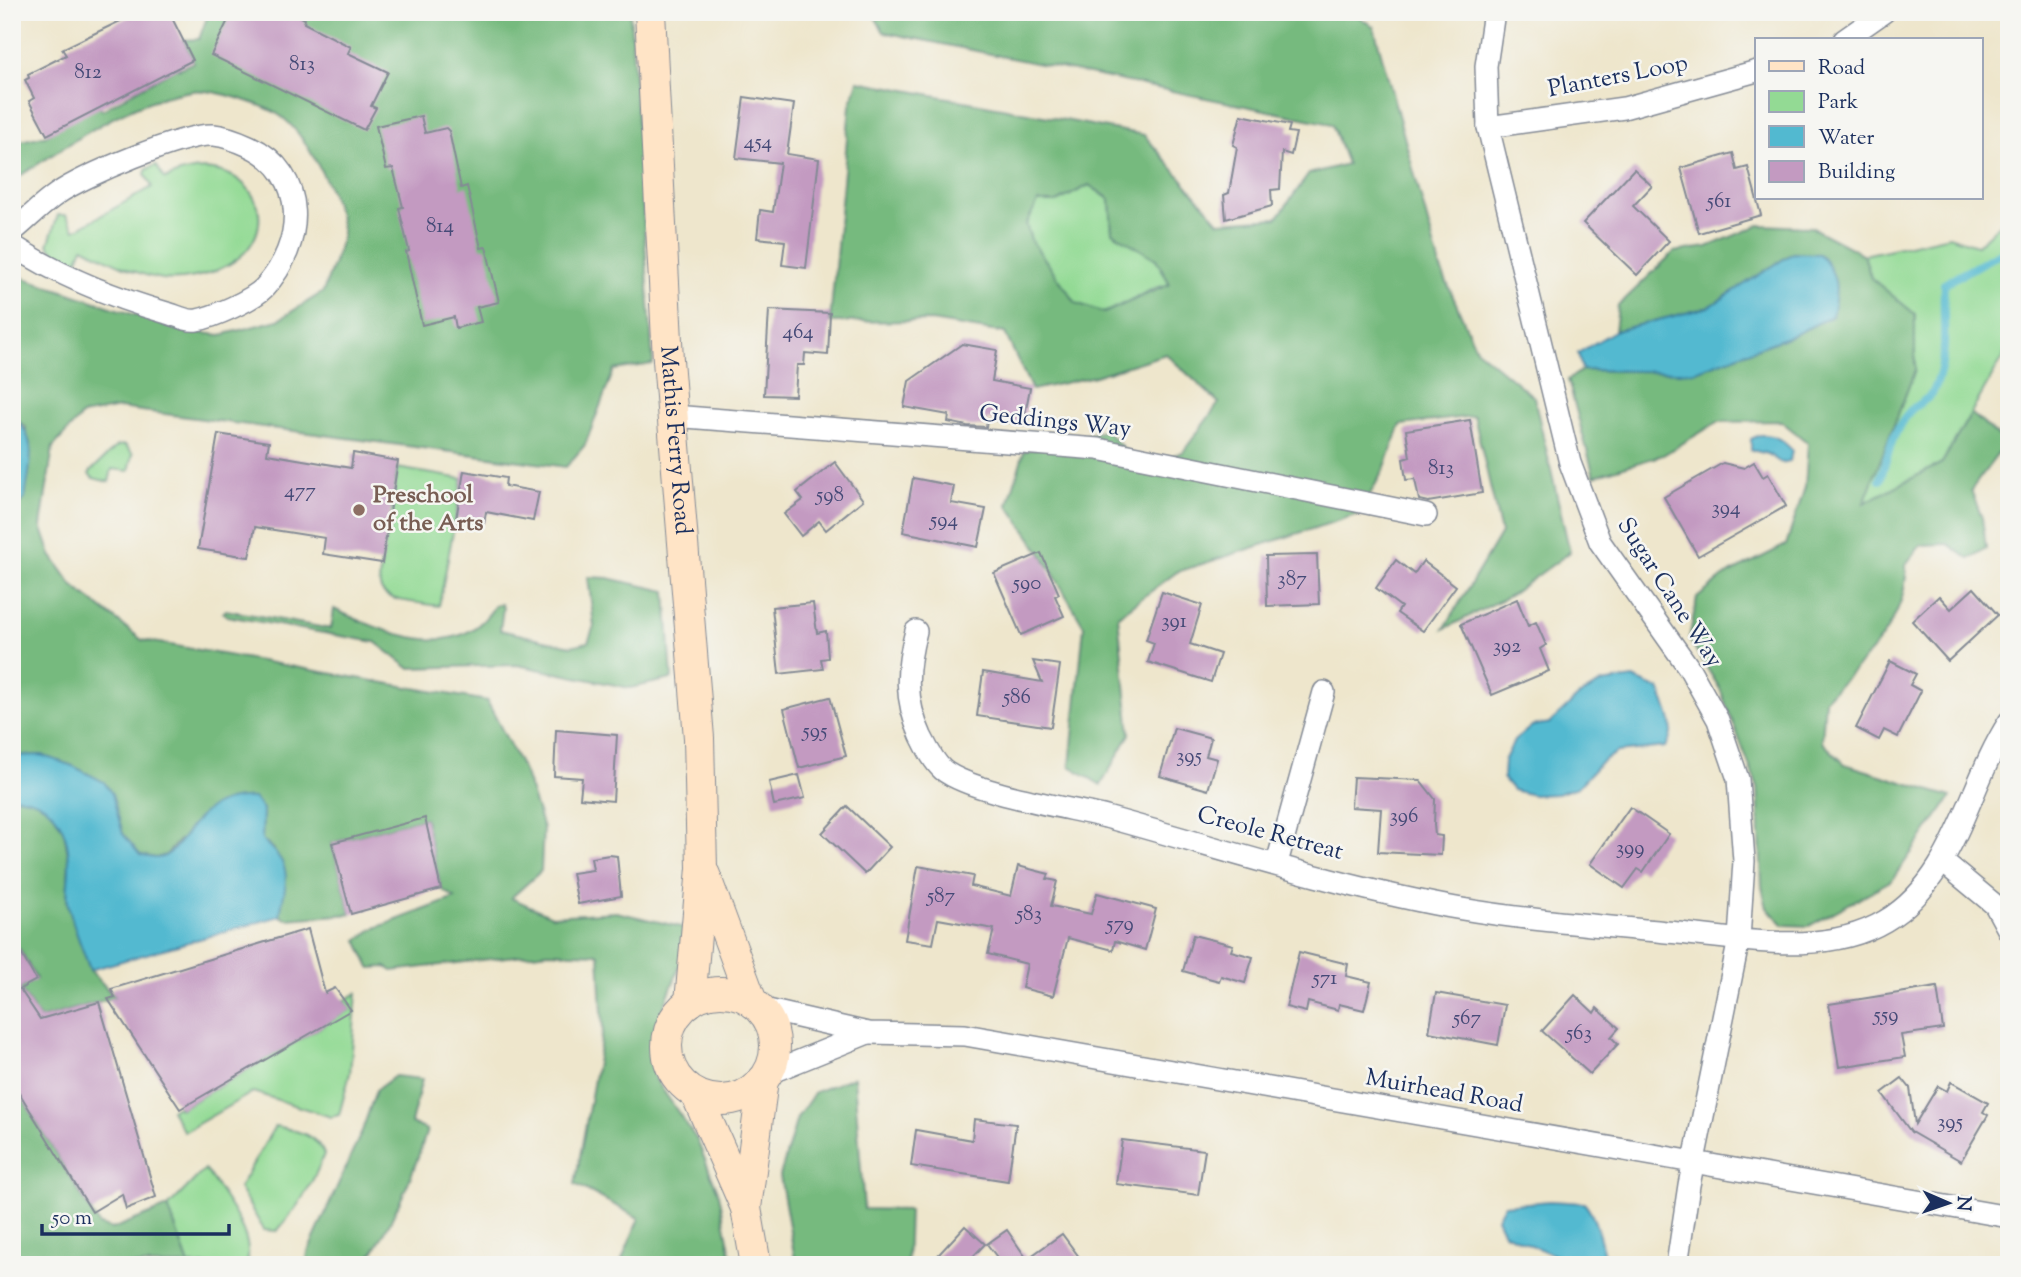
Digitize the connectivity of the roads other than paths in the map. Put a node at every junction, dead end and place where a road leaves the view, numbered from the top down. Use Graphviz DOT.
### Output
graph roads {
  1 [pos="650,12"];
  2 [pos="1494,12"];
  3 [pos="1884,12"];
  4 [pos="1847,38"];
  5 [pos="1755,72"];
  6 [pos="1488,127"];
  7 [pos="12,232"];
  8 [pos="12,245"];
  9 [pos="673,416"];
  10 [pos="1426,515"];
  11 [pos="916,631"];
  12 [pos="1324,692"];
  13 [pos="2009,722"];
  14 [pos="1943,862"];
  15 [pos="1277,863"];
  16 [pos="702,868"];
  17 [pos="2009,931"];
  18 [pos="1739,939"];
  19 [pos="690,1002"];
  20 [pos="756,1005"];
  21 [pos="868,1033"];
  22 [pos="765,1077"];
  23 [pos="696,1094"];
  24 [pos="1694,1162"];
  25 [pos="746,1208"];
  26 [pos="2009,1217"];
  27 [pos="756,1265"];
  28 [pos="1677,1265"];
  1 -- 9 [label="main road, Mathis Ferry Road"];
  2 -- 6 [label="street, Sugar Cane Way"];
  3 -- 4 [label="street"];
  5 -- 6 [label="street, Planters Loop"];
  6 -- 18 [label="street, Sugar Cane Way"];
  7 -- 8 [label="street"];
  9 -- 10 [label="street, Geddings Way"];
  9 -- 16 [label="main road, Mathis Ferry Road"];
  11 -- 15 [label="street, Creole Retreat"];
  12 -- 15 [label="street"];
  13 -- 14 [label="street, Creole Retreat"];
  14 -- 17 [label="street"];
  14 -- 18 [label="street, Creole Retreat"];
  15 -- 18 [label="street, Creole Retreat"];
  16 -- 19 [label="main road, Mathis Ferry Road"];
  16 -- 20 [label="main road, Mathis Ferry Road"];
  18 -- 24 [label="street, Sugar Cane Way"];
  19 -- 20 [label="main road"];
  19 -- 23 [label="main road"];
  20 -- 21 [label="street, Muirhead Road"];
  20 -- 22 [label="main road"];
  21 -- 22 [label="street, Muirhead Road"];
  21 -- 24 [label="street, Muirhead Road"];
  22 -- 23 [label="main road"];
  22 -- 25 [label="main road"];
  23 -- 25 [label="main road"];
  24 -- 26 [label="street, Muirhead Road"];
  24 -- 28 [label="street, Sugar Cane Way"];
  25 -- 27 [label="main road"];
}
